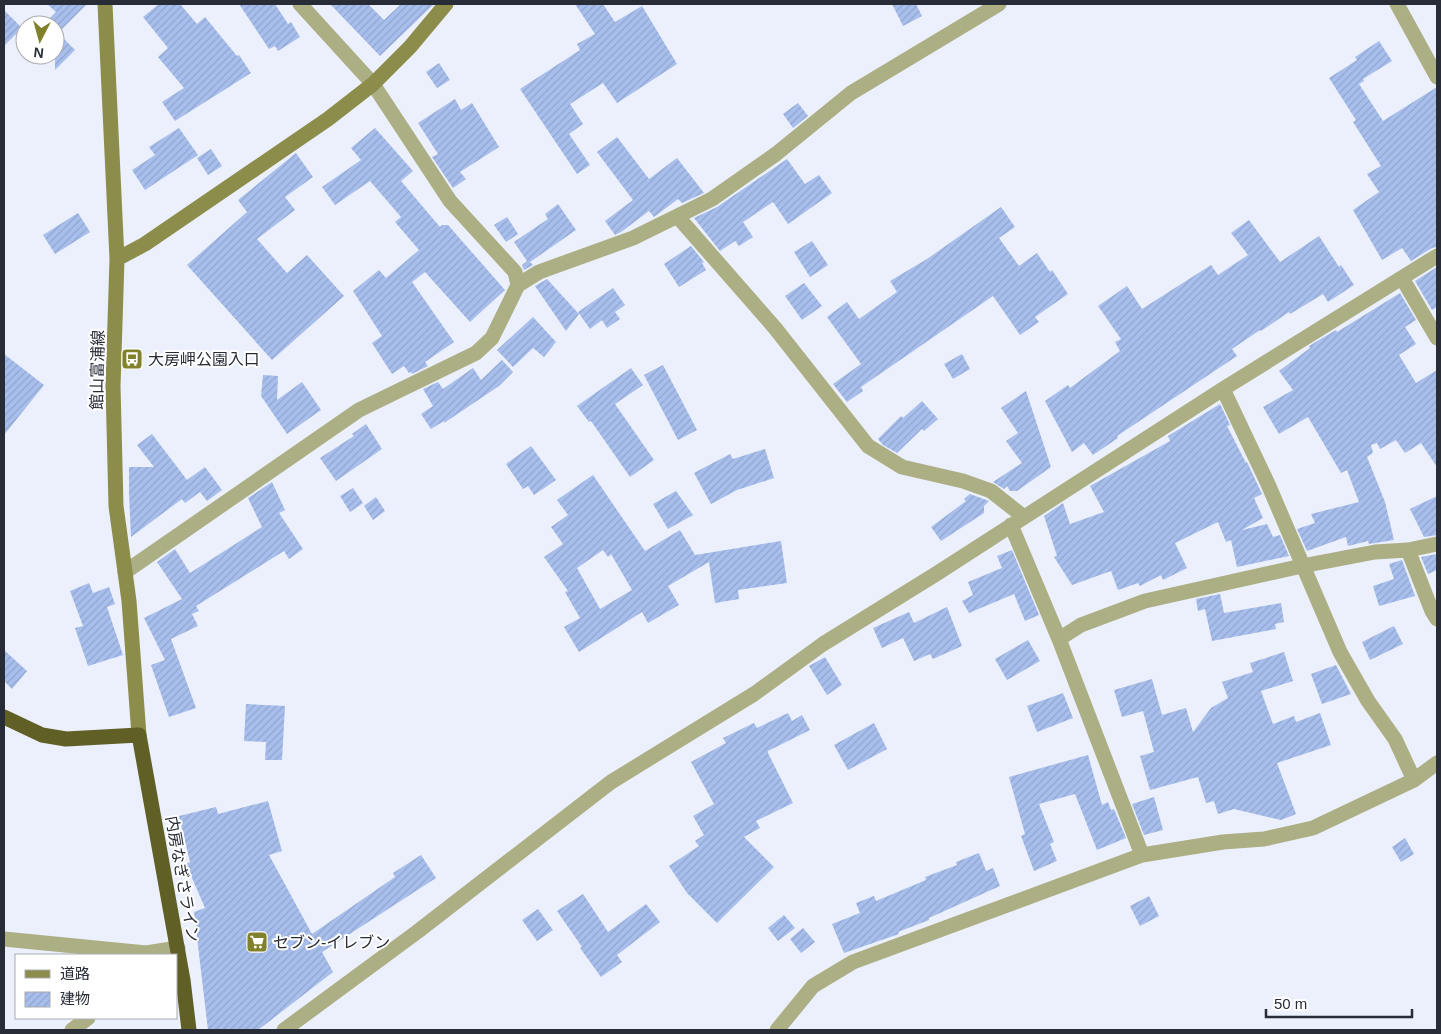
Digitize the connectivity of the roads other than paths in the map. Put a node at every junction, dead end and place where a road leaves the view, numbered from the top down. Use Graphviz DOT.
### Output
graph roads {
  1 [pos="105,4"];
  2 [pos="300,4"];
  3 [pos="446,4"];
  4 [pos="999,4"];
  5 [pos="1397,4"];
  6 [pos="1437,77"];
  7 [pos="374,84"];
  8 [pos="678,217"];
  9 [pos="1437,256"];
  10 [pos="117,259"];
  11 [pos="1402,278"];
  12 [pos="518,285"];
  13 [pos="1437,338"];
  14 [pos="1223,388"];
  15 [pos="1017,521"];
  16 [pos="1437,544"];
  17 [pos="1408,550"];
  18 [pos="1302,566"];
  19 [pos="125,572"];
  20 [pos="1437,619"];
  21 [pos="1058,639"];
  22 [pos="4,718"];
  23 [pos="139,735"];
  24 [pos="1437,762"];
  25 [pos="1414,780"];
  26 [pos="1142,855"];
  27 [pos="4,940"];
  28 [pos="173,952"];
  29 [pos="178,966"];
  30 [pos="87,1019"];
  31 [pos="72,1030"];
  32 [pos="189,1030"];
  33 [pos="284,1030"];
  34 [pos="777,1030"];
  1 -- 10 [label="main road, 館山富浦線"];
  2 -- 7 [label="street"];
  3 -- 7 [label="main road"];
  4 -- 8 [label="street"];
  5 -- 6 [label="street"];
  7 -- 10 [label="main road"];
  7 -- 12 [label="street"];
  8 -- 12 [label="street"];
  8 -- 15 [label="street"];
  9 -- 11 [label="street"];
  10 -- 19 [label="main road, 館山富浦線"];
  11 -- 13 [label="street"];
  11 -- 14 [label="street"];
  12 -- 19 [label="street"];
  14 -- 15 [label="street"];
  14 -- 18 [label="street"];
  15 -- 21 [label="street"];
  15 -- 33 [label="street"];
  16 -- 17 [label="street"];
  17 -- 18 [label="street"];
  17 -- 20 [label="street"];
  18 -- 21 [label="street"];
  18 -- 25 [label="street"];
  19 -- 23 [label="main road, 館山富浦線"];
  21 -- 26 [label="street"];
  22 -- 23 [label="highway"];
  23 -- 28 [label="highway, 内房なぎさライン"];
  24 -- 25 [label="street"];
  25 -- 26 [label="street"];
  26 -- 34 [label="street"];
  27 -- 28 [label="street"];
  29 -- 32 [label="highway, 内房なぎさライン"];
  30 -- 31 [label="street"];
}
